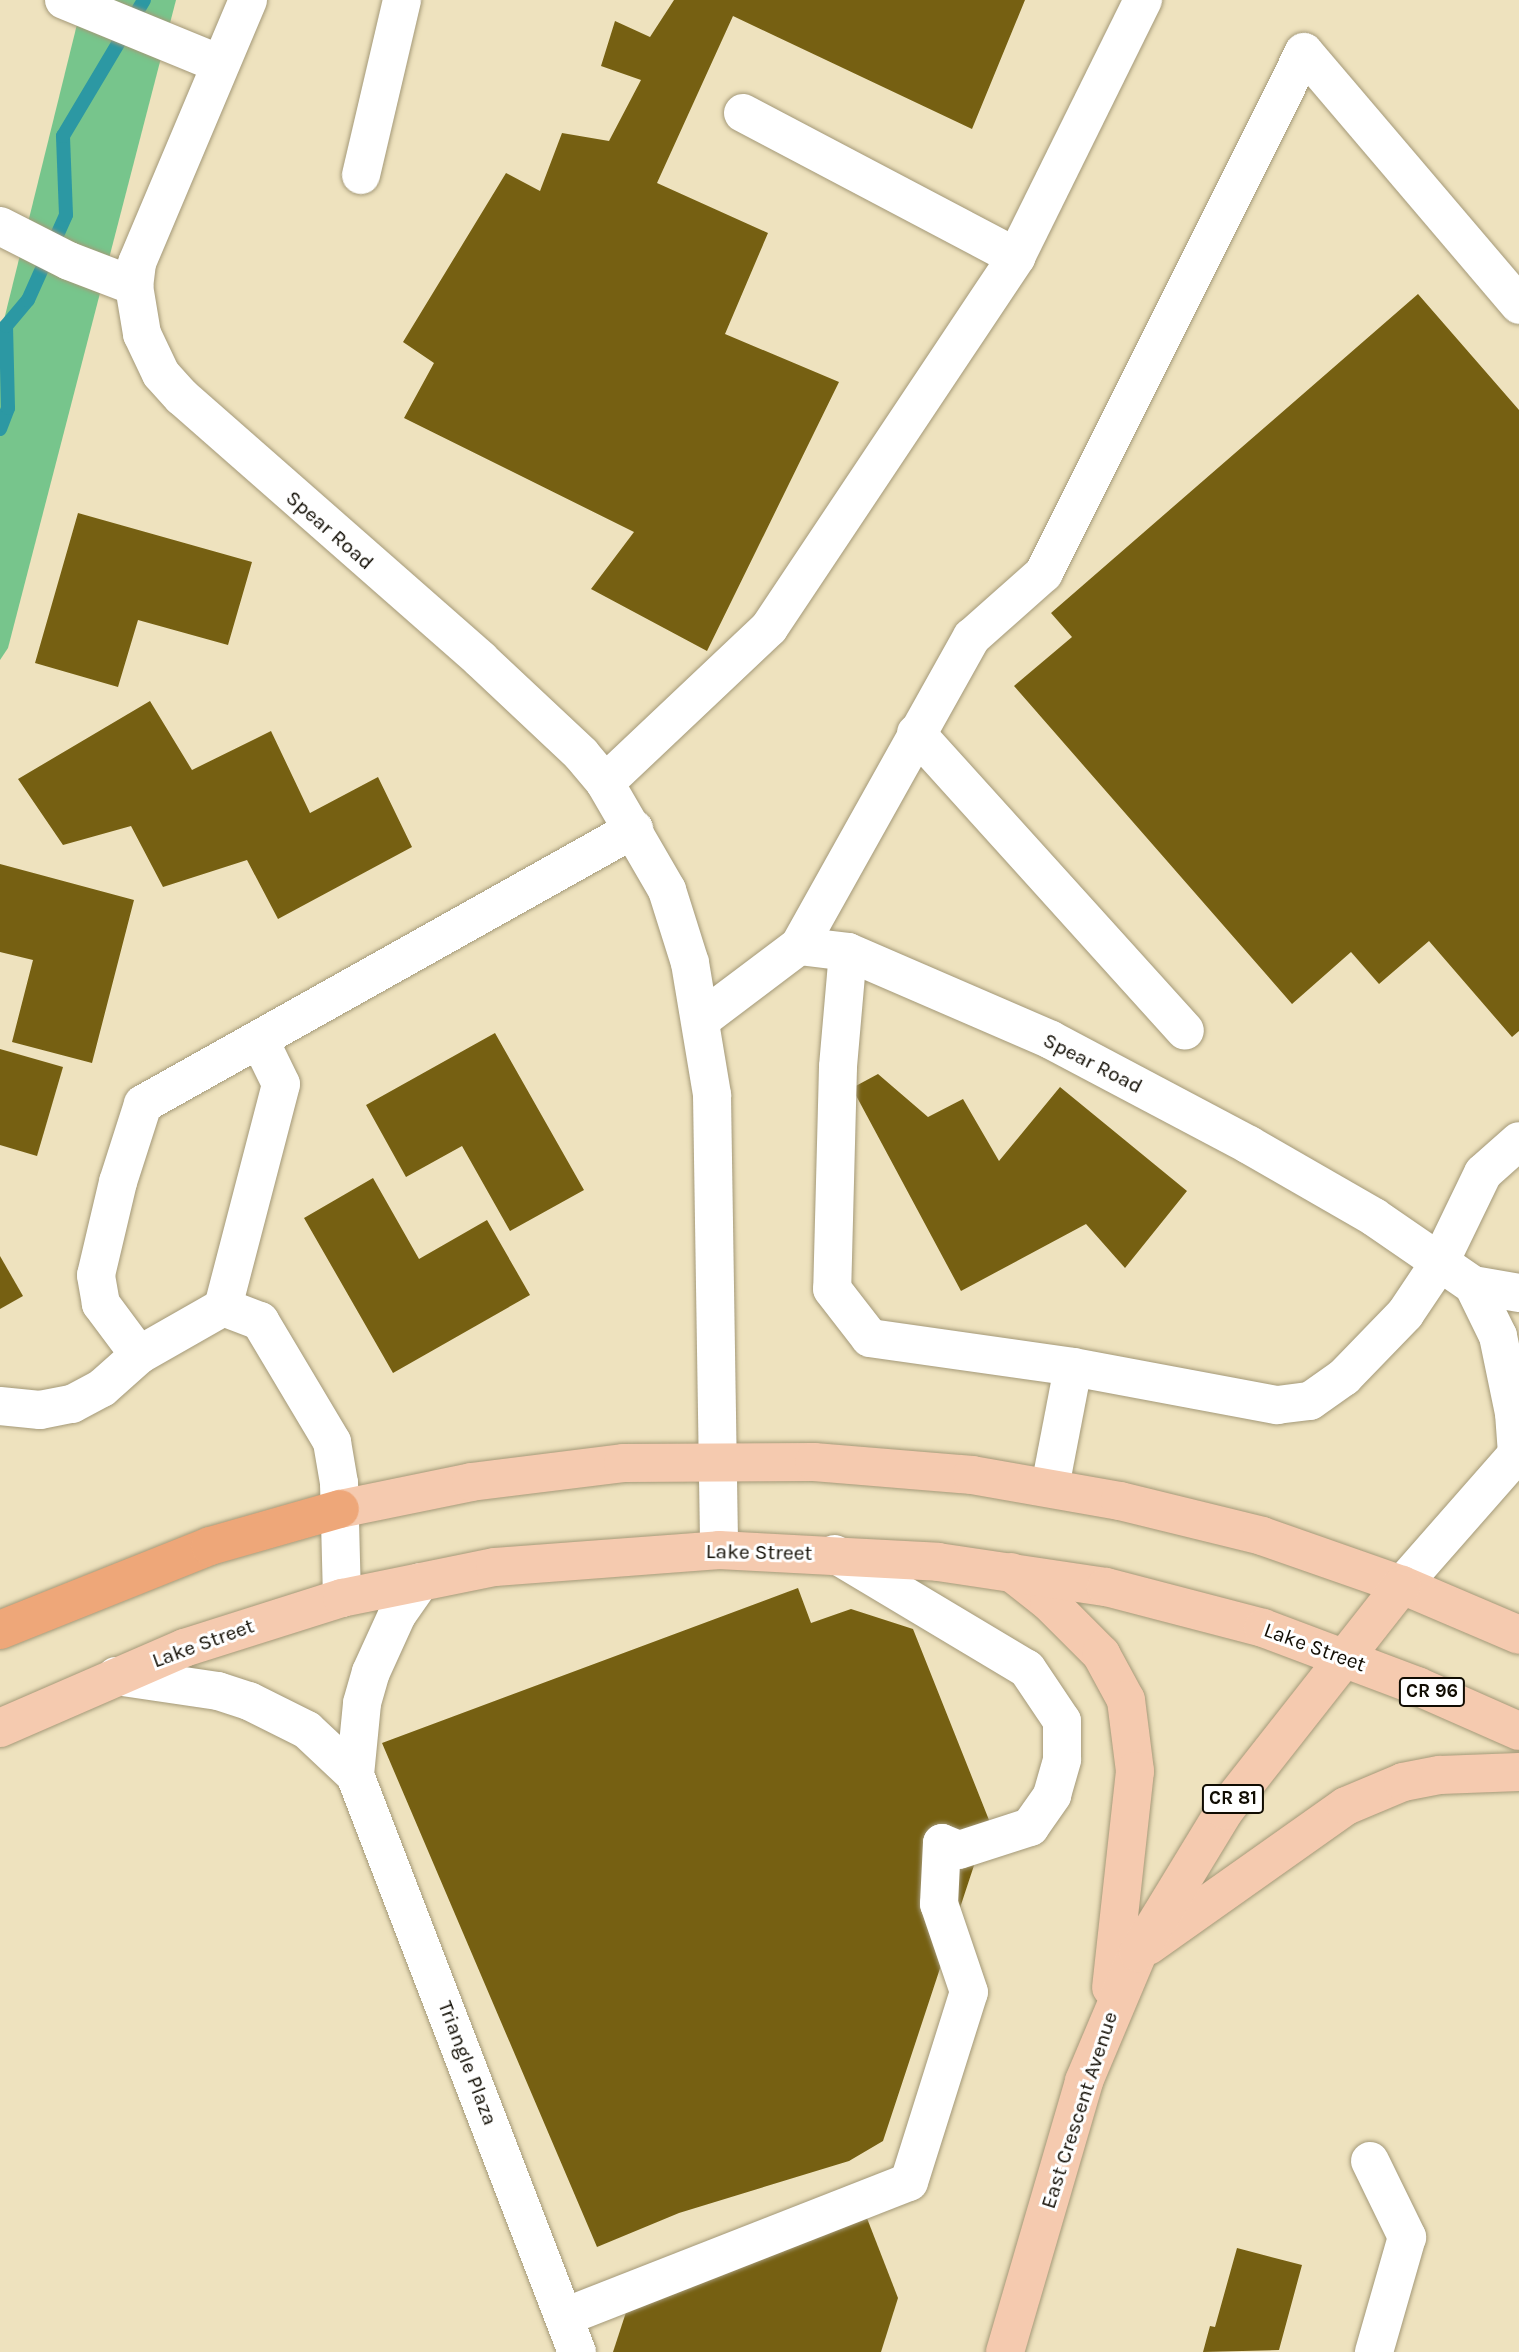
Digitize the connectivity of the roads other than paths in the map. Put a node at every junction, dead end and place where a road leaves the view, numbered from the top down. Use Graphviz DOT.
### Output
graph roads {
  1 [pos="248,0"];
  2 [pos="402,0"];
  3 [pos="1143,0"];
  4 [pos="80,6"];
  5 [pos="220,64"];
  6 [pos="743,113"];
  7 [pos="361,176"];
  8 [pos="0,226"];
  9 [pos="1016,257"];
  10 [pos="134,286"];
  11 [pos="1519,305"];
  12 [pos="916,733"];
  13 [pos="605,782"];
  14 [pos="634,829"];
  15 [pos="799,946"];
  16 [pos="848,952"];
  17 [pos="702,1020"];
  18 [pos="1185,1031"];
  19 [pos="260,1041"];
  20 [pos="1519,1141"];
  21 [pos="1440,1262"];
  22 [pos="1474,1285"];
  23 [pos="1519,1293"];
  24 [pos="223,1307"];
  25 [pos="139,1355"];
  26 [pos="1073,1367"];
  27 [pos="0,1406"];
  28 [pos="1518,1453"];
  29 [pos="718,1460"];
  30 [pos="1049,1487"];
  31 [pos="341,1509"];
  32 [pos="719,1550"];
  33 [pos="835,1554"];
  34 [pos="1009,1570"];
  35 [pos="420,1582"];
  36 [pos="1402,1585"];
  37 [pos="342,1598"];
  38 [pos="0,1630"];
  39 [pos="1519,1635"];
  40 [pos="1344,1657"];
  41 [pos="116,1676"];
  42 [pos="0,1728"];
  43 [pos="1519,1731"];
  44 [pos="1519,1772"];
  45 [pos="355,1775"];
  46 [pos="1138,1953"];
  47 [pos="1107,2020"];
  48 [pos="1370,2161"];
  49 [pos="572,2334"];
  50 [pos="1005,2352"];
  51 [pos="1374,2352"];
  1 -- 5 [label="street, Spear Road"];
  2 -- 7 [label="street"];
  3 -- 9 [label="street"];
  4 -- 5 [label="street"];
  5 -- 10 [label="street, Spear Road"];
  6 -- 9 [label="street"];
  8 -- 10 [label="street"];
  9 -- 13 [label="street"];
  10 -- 13 [label="street, Spear Road"];
  11 -- 12 [label="street"];
  12 -- 15 [label="street"];
  12 -- 18 [label="street"];
  13 -- 14 [label="street, Spear Road"];
  14 -- 17 [label="street, Spear Road"];
  14 -- 19 [label="street"];
  15 -- 16 [label="street, Spear Road"];
  15 -- 17 [label="street"];
  16 -- 21 [label="street, Spear Road"];
  16 -- 26 [label="street"];
  17 -- 29 [label="street, Spear Road"];
  19 -- 24 [label="street"];
  19 -- 25 [label="street"];
  20 -- 21 [label="street"];
  21 -- 22 [label="street, Spear Road"];
  21 -- 26 [label="street"];
  22 -- 23 [label="street"];
  22 -- 28 [label="street"];
  24 -- 25 [label="street"];
  24 -- 31 [label="street"];
  25 -- 27 [label="street"];
  26 -- 30 [label="street"];
  28 -- 36 [label="street, East Crescent Avenue"];
  29 -- 30 [label="main road"];
  29 -- 31 [label="main road"];
  29 -- 32 [label="street, Spear Road"];
  30 -- 36 [label="main road"];
  31 -- 37 [label="street"];
  31 -- 38 [label="highway"];
  32 -- 33 [label="main road, Lake Street"];
  32 -- 35 [label="main road, Lake Street"];
  33 -- 34 [label="main road, Lake Street"];
  33 -- 49 [label="street"];
  34 -- 40 [label="main road, Lake Street"];
  34 -- 47 [label="main road"];
  35 -- 37 [label="main road, Lake Street"];
  35 -- 45 [label="street, Triangle Plaza"];
  36 -- 39 [label="main road"];
  36 -- 40 [label="main road, East Crescent Avenue"];
  37 -- 41 [label="main road, Lake Street"];
  40 -- 43 [label="main road, Lake Street / CR 96"];
  40 -- 46 [label="main road, East Crescent Avenue / CR 81"];
  41 -- 42 [label="main road, Lake Street"];
  41 -- 45 [label="street, Triangle Plaza"];
  44 -- 46 [label="main road"];
  45 -- 49 [label="street, Triangle Plaza"];
  46 -- 47 [label="main road, East Crescent Avenue / CR 81"];
  47 -- 50 [label="main road, East Crescent Avenue / CR 81"];
  48 -- 51 [label="street"];
}
